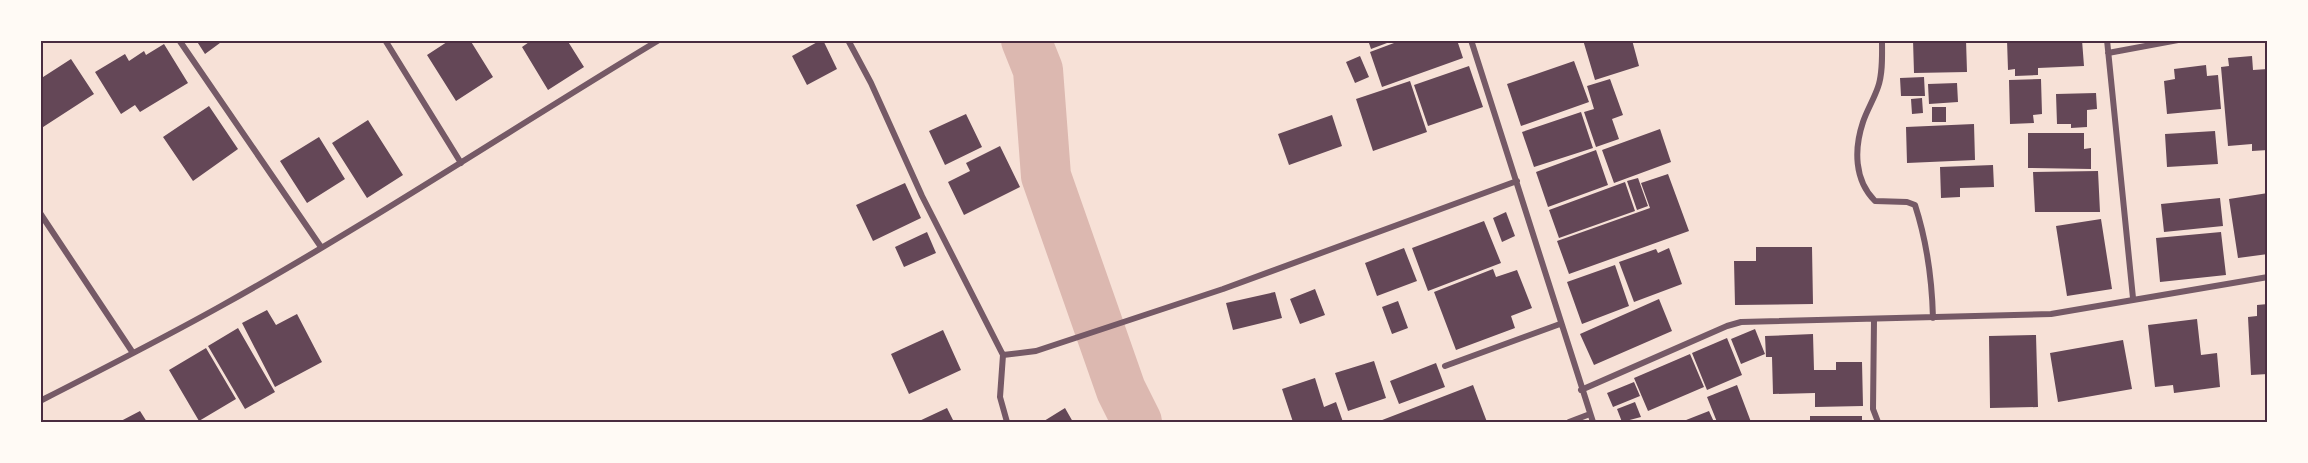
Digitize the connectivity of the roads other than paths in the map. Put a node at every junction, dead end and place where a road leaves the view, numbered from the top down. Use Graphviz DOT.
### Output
graph roads {
  1 [pos="180,40"];
  2 [pos="385,40"];
  3 [pos="659,40"];
  4 [pos="848,40"];
  5 [pos="1471,40"];
  6 [pos="1882,40"];
  7 [pos="2107,40"];
  8 [pos="2178,40"];
  9 [pos="2108,53"];
  10 [pos="461,163"];
  11 [pos="1517,181"];
  12 [pos="40,213"];
  13 [pos="321,247"];
  14 [pos="2268,277"];
  15 [pos="2133,298"];
  16 [pos="1933,318"];
  17 [pos="1874,320"];
  18 [pos="1560,324"];
  19 [pos="133,353"];
  20 [pos="1003,355"];
  21 [pos="1445,366"];
  22 [pos="1581,390"];
  23 [pos="40,401"];
  24 [pos="1590,414"];
  25 [pos="1007,423"];
  26 [pos="1569,423"];
  27 [pos="1593,423"];
  28 [pos="1878,423"];
  1 -- 13 [label="street"];
  2 -- 10 [label="street"];
  3 -- 10 [label="street"];
  4 -- 20 [label="street"];
  5 -- 11 [label="street"];
  6 -- 16 [label="street"];
  7 -- 9 [label="street"];
  8 -- 9 [label="street"];
  9 -- 15 [label="street"];
  10 -- 13 [label="street"];
  11 -- 18 [label="street"];
  11 -- 20 [label="street"];
  12 -- 19 [label="street"];
  13 -- 19 [label="street"];
  14 -- 15 [label="street"];
  15 -- 16 [label="street"];
  16 -- 17 [label="street"];
  17 -- 22 [label="street"];
  17 -- 28 [label="street"];
  18 -- 21 [label="street"];
  18 -- 22 [label="street"];
  19 -- 23 [label="street"];
  20 -- 25 [label="street"];
  22 -- 24 [label="street"];
  24 -- 26 [label="street"];
  24 -- 27 [label="street"];
}
